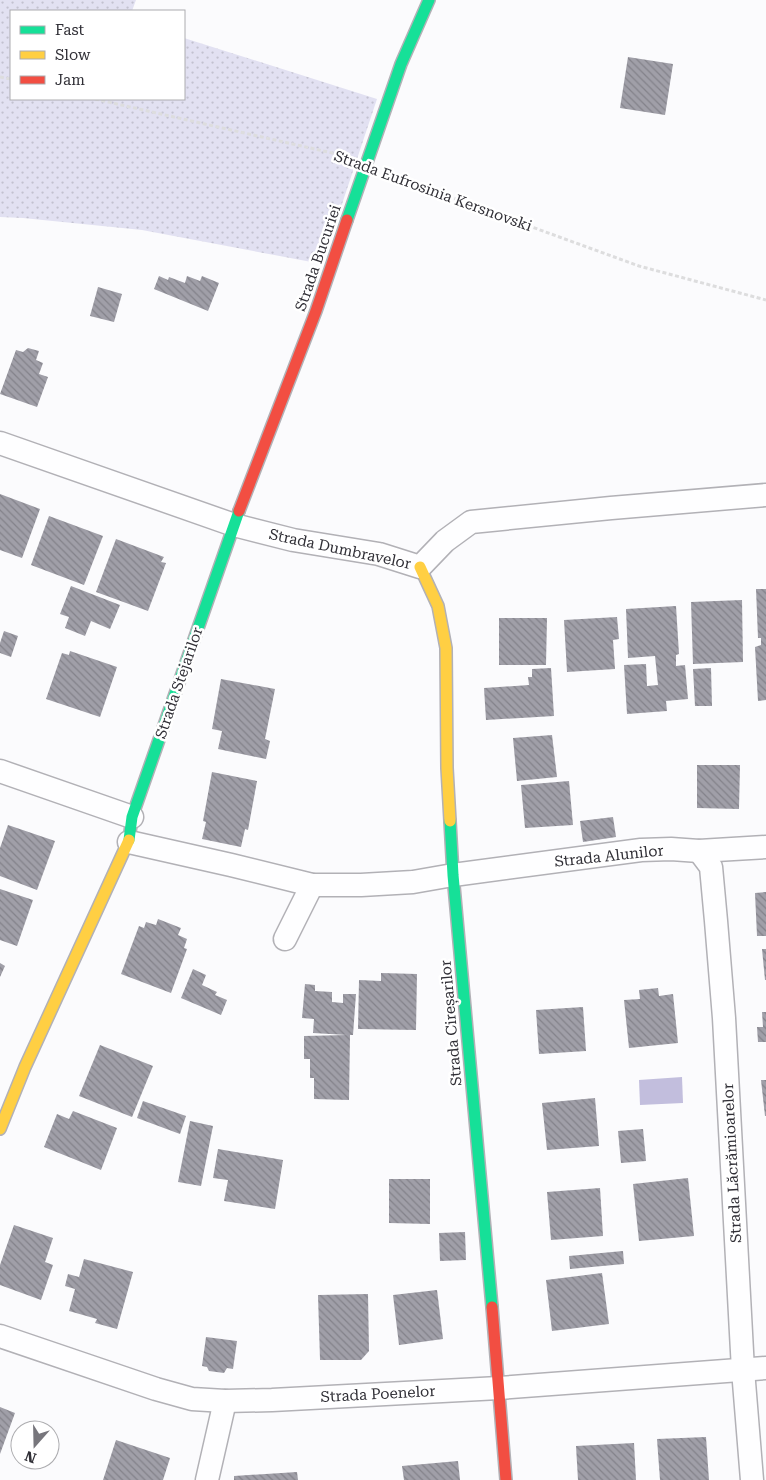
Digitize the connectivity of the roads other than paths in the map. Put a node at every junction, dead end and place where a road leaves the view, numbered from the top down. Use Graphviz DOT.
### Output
graph roads {
  1 [pos="429,0"];
  2 [pos="0,443"];
  3 [pos="766,496"];
  4 [pos="234,525"];
  5 [pos="420,567"];
  6 [pos="0,771"];
  7 [pos="132,818"];
  8 [pos="130,842"];
  9 [pos="766,847"];
  10 [pos="700,851"];
  11 [pos="453,875"];
  12 [pos="312,885"];
  13 [pos="285,939"];
  14 [pos="0,1129"];
  15 [pos="0,1336"];
  16 [pos="766,1368"];
  17 [pos="743,1370"];
  18 [pos="499,1388"];
  19 [pos="225,1401"];
  20 [pos="207,1480"];
  21 [pos="506,1480"];
  22 [pos="752,1480"];
  1 -- 4 [label="street, Strada Bucuriei"];
  2 -- 4 [label="street, Strada Dumbravelor"];
  3 -- 5 [label="street, Strada Dumbravelor"];
  4 -- 5 [label="street, Strada Dumbravelor"];
  4 -- 7 [label="street, Strada Stejarilor"];
  5 -- 11 [label="street, Strada Cireșarilor"];
  6 -- 7 [label="street"];
  7 -- 8 [label="street, Strada Stejarilor"];
  8 -- 12 [label="street"];
  8 -- 14 [label="street, Strada Stejarilor"];
  9 -- 10 [label="street, Strada Alunilor"];
  10 -- 11 [label="street, Strada Alunilor"];
  10 -- 17 [label="street, Strada Lăcrămioarelor"];
  11 -- 12 [label="street"];
  11 -- 18 [label="street, Strada Cireșarilor"];
  12 -- 13 [label="street"];
  15 -- 19 [label="street, Strada Poenelor"];
  16 -- 17 [label="street, Strada Poenelor"];
  17 -- 18 [label="street, Strada Poenelor"];
  17 -- 22 [label="street, Strada Lăcrămioarelor"];
  18 -- 19 [label="street, Strada Poenelor"];
  18 -- 21 [label="street, Strada Cireșarilor"];
  19 -- 20 [label="street"];
}
